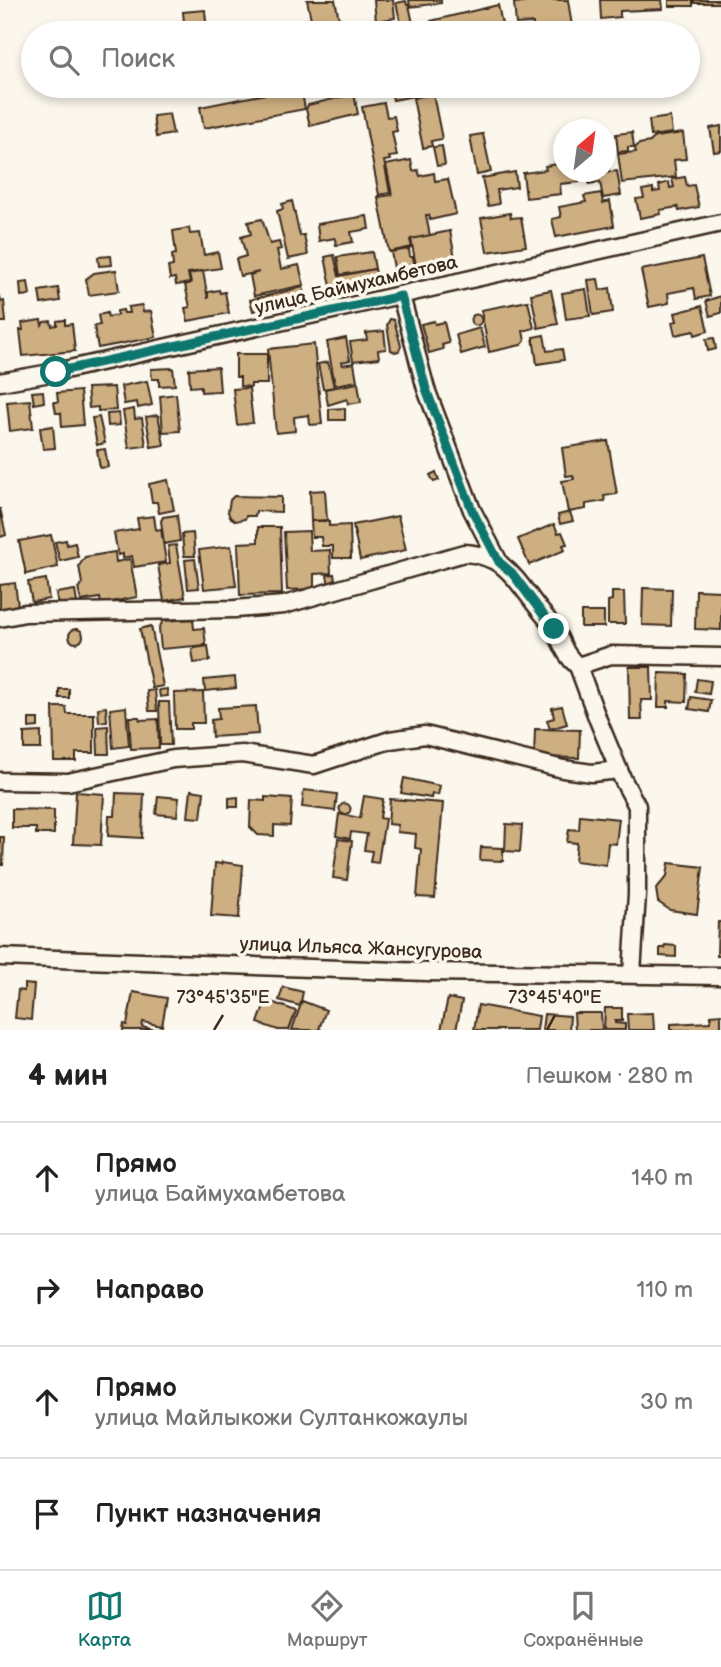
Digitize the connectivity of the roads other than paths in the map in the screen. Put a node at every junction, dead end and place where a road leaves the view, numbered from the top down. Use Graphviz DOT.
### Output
graph roads {
  1 [pos="721,223"];
  2 [pos="401,296"];
  3 [pos="0,382"];
  4 [pos="499,562"];
  5 [pos="0,618"];
  6 [pos="721,657"];
  7 [pos="578,666"];
  8 [pos="619,770"];
  9 [pos="0,781"];
  10 [pos="0,957"];
  11 [pos="632,973"];
  12 [pos="721,976"];
  1 -- 2 [label="street, улица Баймухамбетова"];
  2 -- 3 [label="street, улица Баймухамбетова"];
  2 -- 4 [label="street"];
  4 -- 5 [label="street"];
  4 -- 7 [label="street"];
  6 -- 7 [label="street"];
  7 -- 8 [label="street"];
  8 -- 9 [label="street"];
  8 -- 11 [label="street"];
  10 -- 11 [label="street, улица Ильяса Жансугурова"];
  11 -- 12 [label="street, улица Ильяса Жансугурова"];
}
